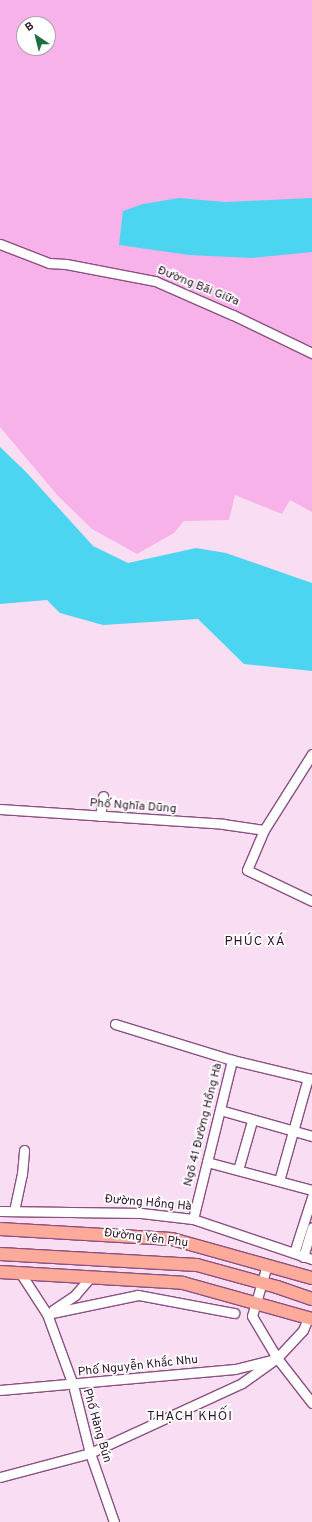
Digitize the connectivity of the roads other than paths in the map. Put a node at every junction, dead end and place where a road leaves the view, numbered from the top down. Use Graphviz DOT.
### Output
graph roads {
  1 [pos="0,244"];
  2 [pos="312,353"];
  3 [pos="312,754"];
  4 [pos="103,796"];
  5 [pos="0,809"];
  6 [pos="100,816"];
  7 [pos="264,830"];
  8 [pos="312,901"];
  9 [pos="115,1024"];
  10 [pos="232,1060"];
  11 [pos="310,1078"];
  12 [pos="220,1110"];
  13 [pos="252,1121"];
  14 [pos="292,1130"];
  15 [pos="312,1136"];
  16 [pos="24,1150"];
  17 [pos="207,1162"];
  18 [pos="238,1170"];
  19 [pos="278,1181"];
  20 [pos="312,1190"];
  21 [pos="312,1197"];
  22 [pos="0,1211"];
  23 [pos="14,1211"];
  24 [pos="193,1219"];
  25 [pos="312,1227"];
  26 [pos="0,1229"];
  27 [pos="307,1238"];
  28 [pos="294,1253"];
  29 [pos="0,1254"];
  30 [pos="308,1258"];
  31 [pos="267,1265"];
  32 [pos="0,1272"];
  33 [pos="21,1274"];
  34 [pos="90,1278"];
  35 [pos="312,1278"];
  36 [pos="261,1282"];
  37 [pos="312,1299"];
  38 [pos="256,1302"];
  39 [pos="234,1313"];
  40 [pos="47,1314"];
  41 [pos="310,1318"];
  42 [pos="277,1358"];
  43 [pos="235,1369"];
  44 [pos="242,1383"];
  45 [pos="72,1386"];
  46 [pos="0,1390"];
  47 [pos="312,1403"];
  48 [pos="90,1453"];
  49 [pos="0,1477"];
  50 [pos="114,1522"];
  1 -- 2 [label="street, Đường Bãi Giữa"];
  3 -- 7 [label="street"];
  4 -- 6 [label="street"];
  5 -- 6 [label="street, Phố Nghĩa Dũng"];
  6 -- 7 [label="street, Phố Nghĩa Dũng"];
  7 -- 8 [label="street"];
  9 -- 10 [label="street"];
  10 -- 11 [label="street"];
  10 -- 12 [label="street, Ngõ 41 Đường Hồng Hà"];
  11 -- 14 [label="street"];
  12 -- 13 [label="street"];
  12 -- 17 [label="street, Ngõ 41 Đường Hồng Hà"];
  13 -- 14 [label="street"];
  13 -- 18 [label="street"];
  14 -- 15 [label="street"];
  14 -- 19 [label="street"];
  16 -- 23 [label="street"];
  17 -- 18 [label="street"];
  17 -- 24 [label="street, Ngõ 41 Đường Hồng Hà"];
  18 -- 19 [label="street"];
  19 -- 20 [label="street"];
  21 -- 27 [label="street"];
  22 -- 23 [label="street, Đường Hồng Hà"];
  23 -- 24 [label="street, Đường Hồng Hà"];
  24 -- 28 [label="street, Đường Hồng Hà"];
  25 -- 27 [label="street"];
  26 -- 31 [label="main road, Đường Yên Phụ"];
  27 -- 28 [label="street"];
  27 -- 30 [label="street"];
  28 -- 30 [label="street, Đường Hồng Hà"];
  29 -- 36 [label="main road, Đường Yên Phụ"];
  31 -- 35 [label="main road, Đường Yên Phụ"];
  31 -- 36 [label="street"];
  32 -- 33 [label="main road"];
  33 -- 34 [label="main road"];
  33 -- 40 [label="street, Phố Hàng Bún"];
  34 -- 38 [label="main road"];
  34 -- 40 [label="street"];
  36 -- 37 [label="main road, Đường Yên Phụ"];
  36 -- 38 [label="street"];
  38 -- 41 [label="main road"];
  38 -- 42 [label="street"];
  39 -- 40 [label="street"];
  40 -- 45 [label="street, Phố Hàng Bún"];
  41 -- 42 [label="street"];
  42 -- 43 [label="street, Phố Nguyễn Khắc Nhu"];
  42 -- 44 [label="street"];
  42 -- 47 [label="street"];
  43 -- 44 [label="street"];
  43 -- 45 [label="street, Phố Nguyễn Khắc Nhu"];
  44 -- 48 [label="street"];
  45 -- 46 [label="street, Phố Nguyễn Khắc Nhu"];
  45 -- 48 [label="street, Phố Hàng Bún"];
  48 -- 49 [label="street"];
  48 -- 50 [label="street, Phố Hàng Bún"];
}
